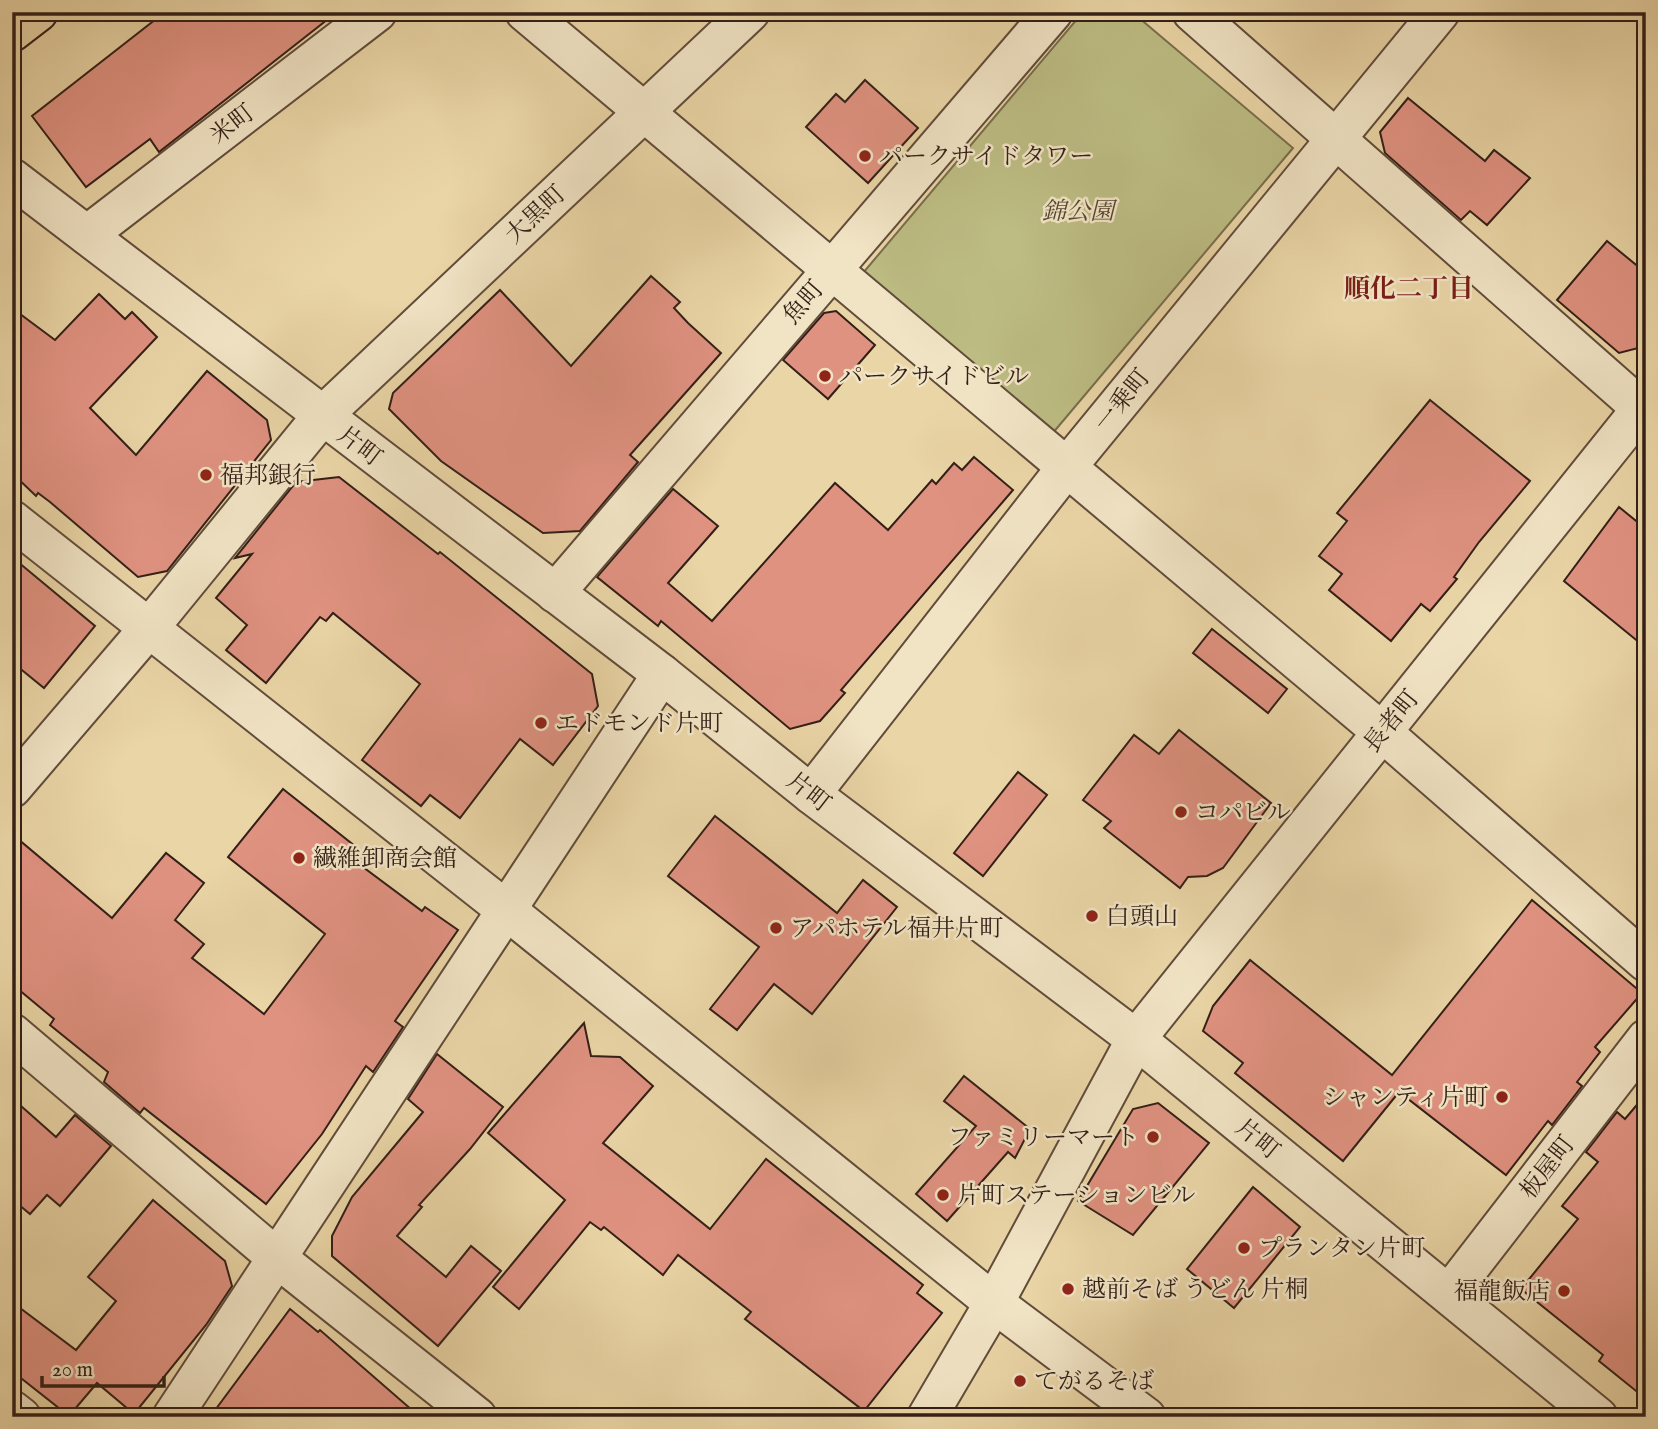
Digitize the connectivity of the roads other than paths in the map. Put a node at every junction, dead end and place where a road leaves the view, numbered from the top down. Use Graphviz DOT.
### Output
graph roads {
  1 [pos="38,12"];
  2 [pos="377,12"];
  3 [pos="525,12"];
  4 [pos="750,12"];
  5 [pos="1053,12"];
  6 [pos="1192,12"];
  7 [pos="1440,12"];
  8 [pos="12,32"];
  9 [pos="643,111"];
  10 [pos="1337,140"];
  11 [pos="12,178"];
  12 [pos="87,235"];
  13 [pos="831,270"];
  14 [pos="322,416"];
  15 [pos="1641,417"];
  16 [pos="1066,468"];
  17 [pos="12,520"];
  18 [pos="555,593"];
  19 [pos="149,628"];
  20 [pos="662,674"];
  21 [pos="1382,732"];
  22 [pos="12,788"];
  23 [pos="811,794"];
  24 [pos="505,909"];
  25 [pos="1646,962"];
  26 [pos="12,1033"];
  27 [pos="1136,1039"];
  28 [pos="1646,1039"];
  29 [pos="277,1258"];
  30 [pos="1449,1294"];
  31 [pos="995,1303"];
  32 [pos="12,1410"];
  33 [pos="22,1417"];
  34 [pos="172,1417"];
  35 [pos="477,1417"];
  36 [pos="927,1417"];
  37 [pos="1146,1417"];
  38 [pos="1598,1417"];
  1 -- 8 [label="main road"];
  2 -- 12 [label="street, 米町"];
  3 -- 9 [label="street"];
  4 -- 9 [label="street, 大黒町"];
  5 -- 13 [label="street, 魚町"];
  6 -- 10 [label="street"];
  7 -- 10 [label="street, 一乗町"];
  9 -- 13 [label="street"];
  9 -- 14 [label="street, 大黒町"];
  10 -- 15 [label="street"];
  10 -- 16 [label="street, 一乗町"];
  11 -- 12 [label="street, 片町"];
  12 -- 14 [label="street, 片町"];
  13 -- 16 [label="street"];
  13 -- 18 [label="street, 魚町"];
  14 -- 18 [label="street, 片町"];
  14 -- 19 [label="street, 大黒町"];
  15 -- 21 [label="street, 長者町"];
  16 -- 21 [label="street"];
  16 -- 23 [label="street, 一乗町"];
  17 -- 19 [label="street"];
  18 -- 20 [label="street, 片町"];
  19 -- 22 [label="street, 大黒町"];
  19 -- 24 [label="street"];
  20 -- 23 [label="street, 片町"];
  20 -- 24 [label="street"];
  21 -- 25 [label="street"];
  21 -- 27 [label="street, 長者町"];
  23 -- 27 [label="street, 片町"];
  24 -- 29 [label="street"];
  24 -- 31 [label="street"];
  26 -- 29 [label="street"];
  27 -- 30 [label="street, 片町"];
  27 -- 31 [label="street, 長者町"];
  28 -- 30 [label="street, 板屋町"];
  29 -- 34 [label="street"];
  29 -- 35 [label="street"];
  30 -- 38 [label="street, 片町"];
  31 -- 36 [label="street, 長者町"];
  31 -- 37 [label="street"];
  32 -- 33 [label="street"];
}
